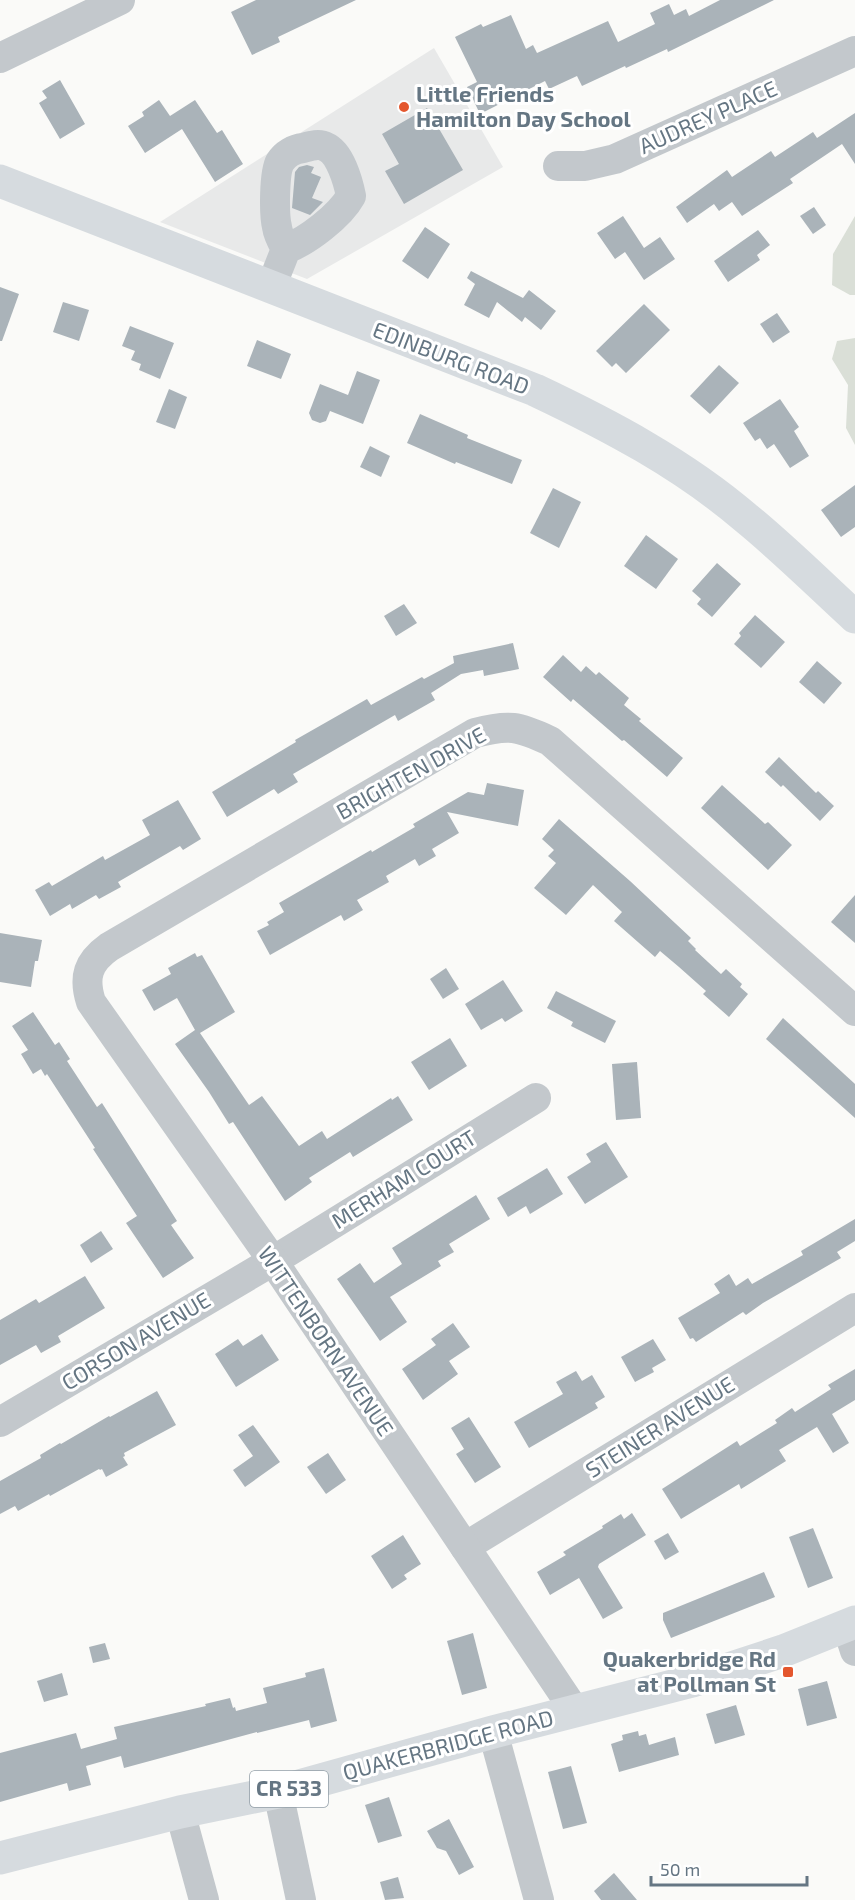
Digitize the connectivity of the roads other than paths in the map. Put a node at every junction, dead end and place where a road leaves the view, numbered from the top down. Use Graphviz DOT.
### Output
graph roads {
  1 [pos="120,0"];
  2 [pos="855,51"];
  3 [pos="0,58"];
  4 [pos="558,166"];
  5 [pos="0,181"];
  6 [pos="286,249"];
  7 [pos="271,287"];
  8 [pos="855,617"];
  9 [pos="89,970"];
  10 [pos="855,1011"];
  11 [pos="536,1098"];
  12 [pos="273,1261"];
  13 [pos="855,1308"];
  14 [pos="0,1422"];
  15 [pos="465,1547"];
  16 [pos="852,1633"];
  17 [pos="575,1711"];
  18 [pos="493,1732"];
  19 [pos="278,1792"];
  20 [pos="180,1812"];
  21 [pos="0,1858"];
  22 [pos="204,1900"];
  23 [pos="301,1900"];
  24 [pos="539,1900"];
  1 -- 3 [label="street"];
  2 -- 4 [label="street, AUDREY PLACE"];
  5 -- 7 [label="main road, EDINBURG ROAD"];
  6 -- 7 [label="street"];
  7 -- 8 [label="main road, EDINBURG ROAD"];
  9 -- 10 [label="street, BRIGHTEN DRIVE"];
  9 -- 12 [label="street, WITTENBORN AVENUE"];
  11 -- 12 [label="street, MERHAM COURT"];
  12 -- 14 [label="street, CORSON AVENUE"];
  12 -- 15 [label="street, WITTENBORN AVENUE"];
  13 -- 15 [label="street, STEINER AVENUE"];
  15 -- 17 [label="street, WITTENBORN AVENUE"];
  16 -- 17 [label="main road, QUAKERBRIDGE ROAD / CR 533"];
  17 -- 18 [label="main road, QUAKERBRIDGE ROAD / CR 533"];
  18 -- 19 [label="main road, QUAKERBRIDGE ROAD / CR 533"];
  18 -- 24 [label="street"];
  19 -- 20 [label="main road, QUAKERBRIDGE ROAD / CR 533"];
  19 -- 23 [label="street"];
  20 -- 21 [label="main road, QUAKERBRIDGE ROAD / CR 533"];
  20 -- 22 [label="street"];
}
